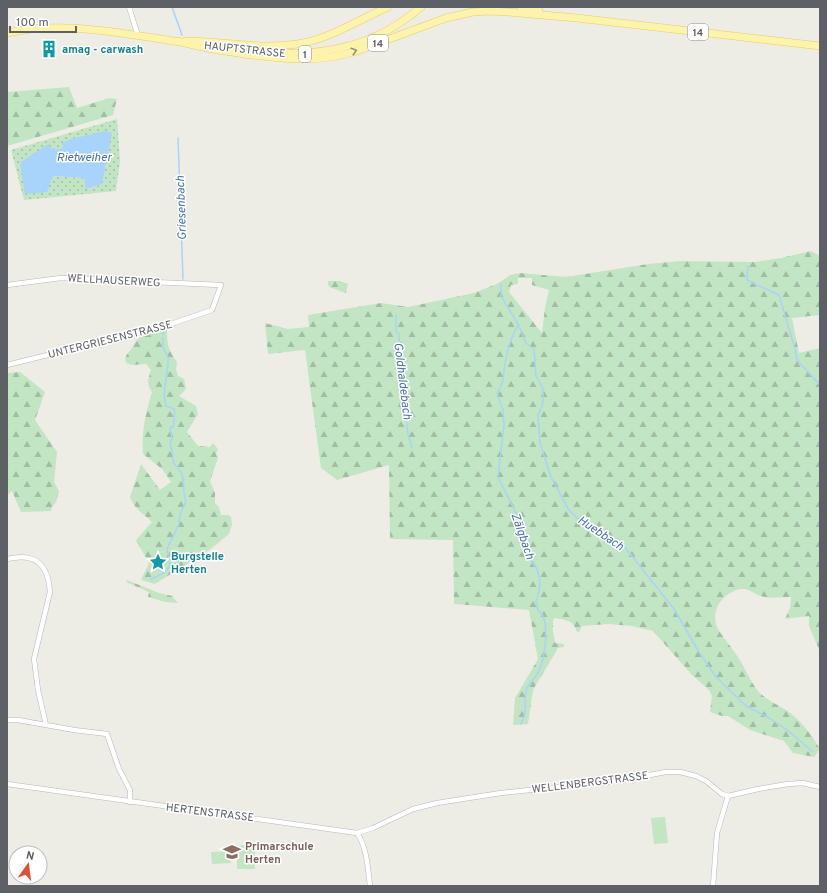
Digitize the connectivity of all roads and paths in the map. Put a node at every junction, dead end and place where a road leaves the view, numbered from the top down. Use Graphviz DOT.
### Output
graph roads {
  1 [pos="129,7"];
  2 [pos="388,7"];
  3 [pos="421,7"];
  4 [pos="521,7"];
  5 [pos="577,18"];
  6 [pos="7,33"];
  7 [pos="138,36"];
  8 [pos="178,41"];
  9 [pos="820,46"];
  10 [pos="7,285"];
  11 [pos="212,310"];
  12 [pos="7,365"];
  13 [pos="7,559"];
  14 [pos="7,720"];
  15 [pos="46,724"];
  16 [pos="7,784"];
  17 [pos="820,787"];
  18 [pos="728,796"];
  19 [pos="130,802"];
  20 [pos="357,832"];
  21 [pos="370,886"];
  22 [pos="713,886"];
  1 -- 7 [label="street"];
  2 -- 8 [label="main road, 14"];
  3 -- 8 [label="main road, HAUPTSTRASSE / 1"];
  4 -- 5 [label="main road, 14"];
  8 -- 5 [label="main road, 14, one-way"];
  5 -- 9 [label="main road, 14"];
  6 -- 7 [label="main road, 1"];
  7 -- 8 [label="main road, 1"];
  10 -- 11 [label="street, WELLHAUSERWEG"];
  11 -- 12 [label="street, UNTERGRIESENSTRASSE"];
  13 -- 15 [label="street"];
  14 -- 15 [label="street"];
  15 -- 19 [label="street"];
  16 -- 19 [label="street, HERTENSTRASSE"];
  17 -- 18 [label="street"];
  18 -- 20 [label="street, WELLENBERGSTRASSE"];
  18 -- 22 [label="street"];
  19 -- 20 [label="street, HERTENSTRASSE"];
  20 -- 21 [label="street"];
}
